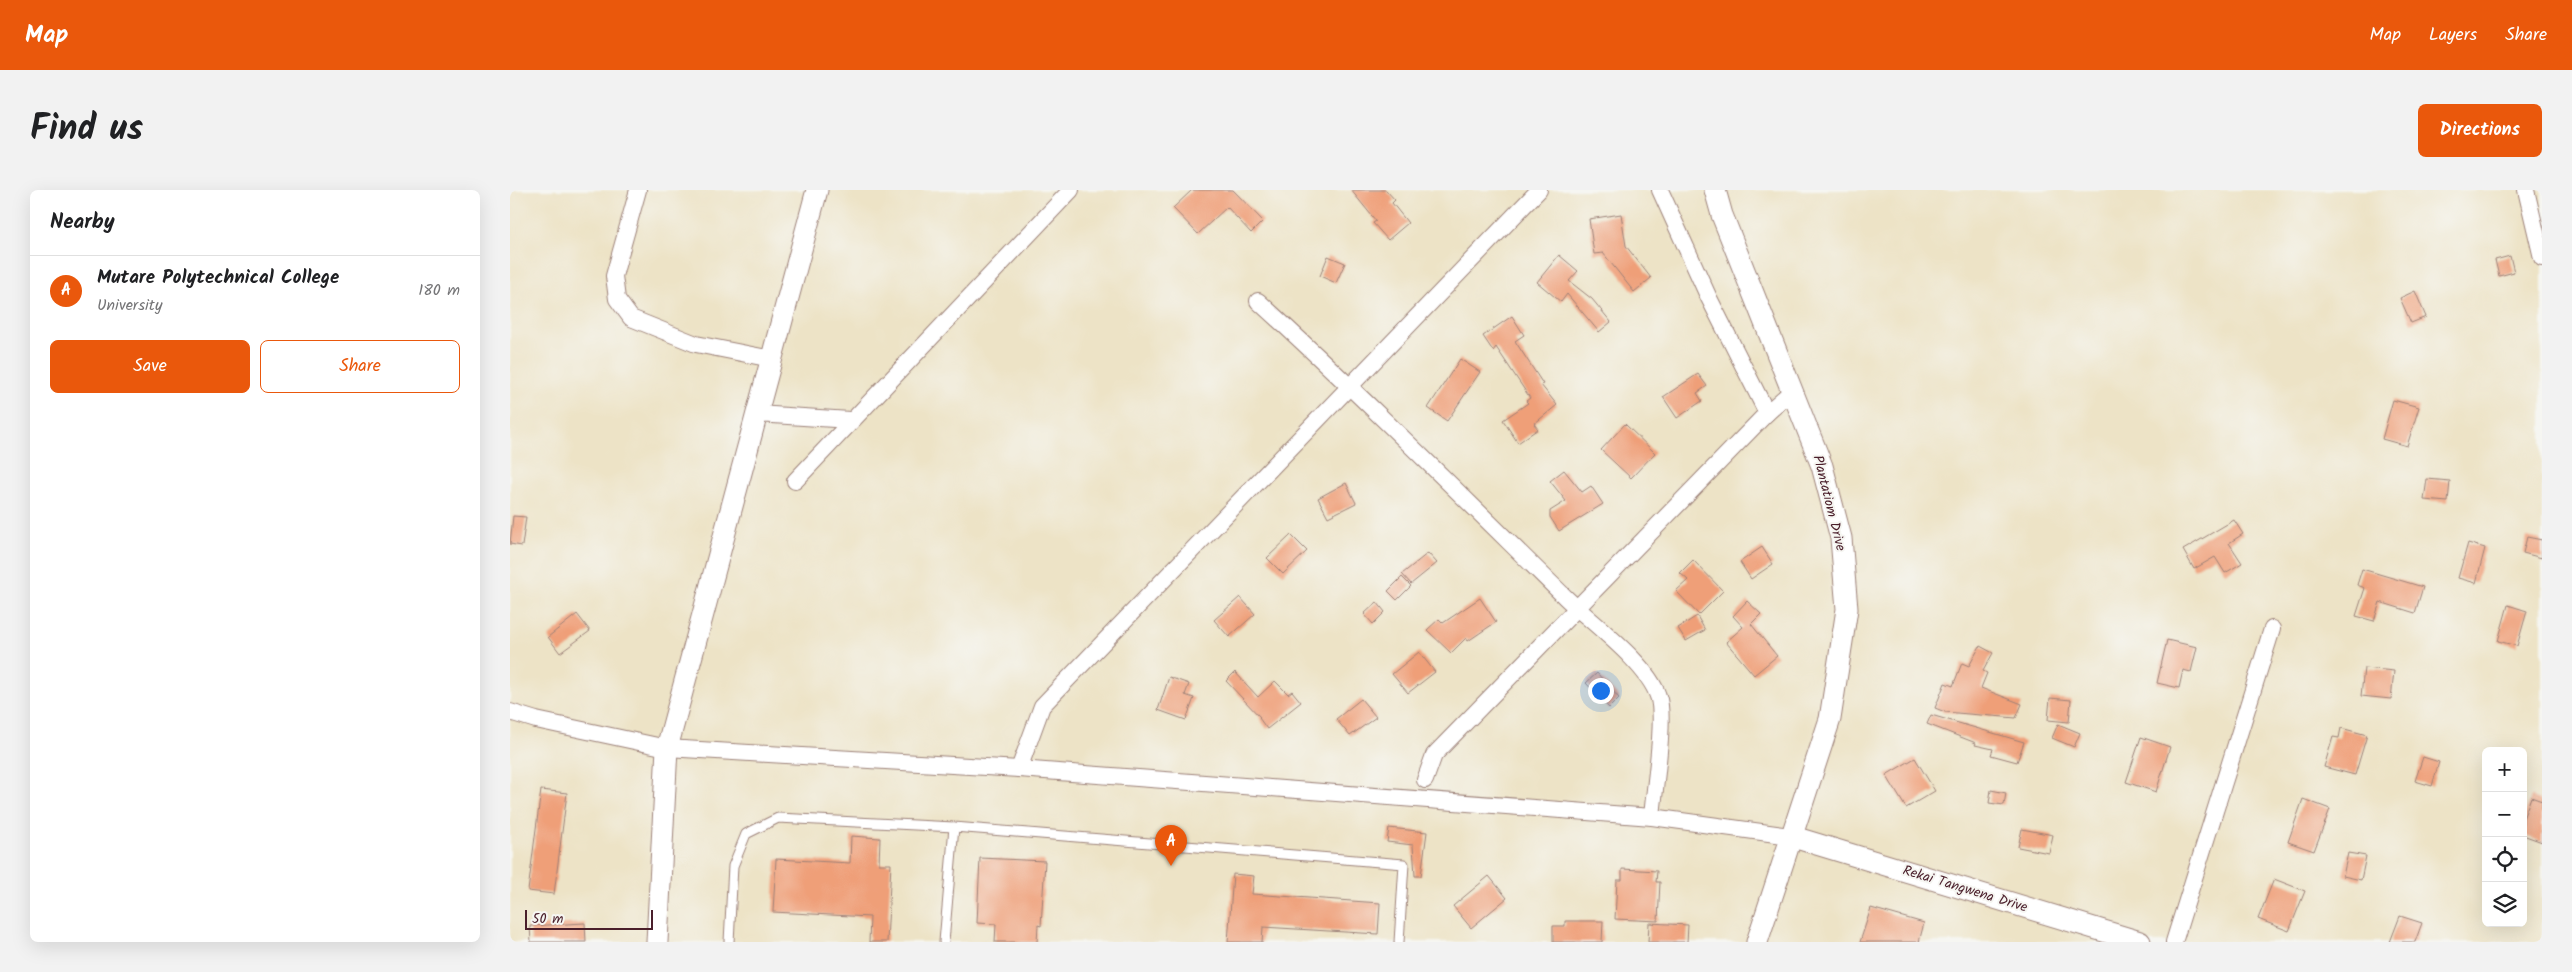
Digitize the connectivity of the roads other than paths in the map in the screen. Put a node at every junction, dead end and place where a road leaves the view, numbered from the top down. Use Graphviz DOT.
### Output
graph roads {
  1 [pos="638,190"];
  2 [pos="817,190"];
  3 [pos="1071,190"];
  4 [pos="1539,190"];
  5 [pos="1660,190"];
  6 [pos="1715,190"];
  7 [pos="2526,190"];
  8 [pos="2542,258"];
  9 [pos="1258,301"];
  10 [pos="772,358"];
  11 [pos="1350,386"];
  12 [pos="1793,390"];
  13 [pos="1768,413"];
  14 [pos="757,414"];
  15 [pos="850,420"];
  16 [pos="795,481"];
  17 [pos="1577,609"];
  18 [pos="2272,629"];
  19 [pos="510,712"];
  20 [pos="667,748"];
  21 [pos="1019,769"];
  22 [pos="1425,780"];
  23 [pos="1652,817"];
  24 [pos="954,827"];
  25 [pos="1790,836"];
  26 [pos="658,942"];
  27 [pos="729,942"];
  28 [pos="944,942"];
  29 [pos="1399,942"];
  30 [pos="1757,942"];
  31 [pos="2140,942"];
  32 [pos="2174,942"];
  1 -- 10 [label="street"];
  2 -- 10 [label="street"];
  3 -- 15 [label="street"];
  4 -- 11 [label="street"];
  5 -- 13 [label="street"];
  6 -- 12 [label="street, Plantatiom Drive"];
  7 -- 8 [label="street"];
  9 -- 11 [label="street"];
  10 -- 14 [label="street"];
  11 -- 17 [label="street"];
  11 -- 21 [label="street"];
  12 -- 13 [label="street"];
  12 -- 25 [label="street, Plantatiom Drive"];
  13 -- 17 [label="street"];
  14 -- 15 [label="street"];
  14 -- 20 [label="street"];
  15 -- 16 [label="street"];
  17 -- 22 [label="street"];
  17 -- 23 [label="street"];
  18 -- 32 [label="street"];
  19 -- 20 [label="street"];
  20 -- 21 [label="street"];
  20 -- 26 [label="street"];
  21 -- 23 [label="street"];
  23 -- 25 [label="street"];
  24 -- 27 [label="lane"];
  24 -- 28 [label="lane"];
  24 -- 29 [label="lane"];
  25 -- 30 [label="street, Plantatiom Drive"];
  25 -- 31 [label="street, Rekai Tangwena Drive"];
}
